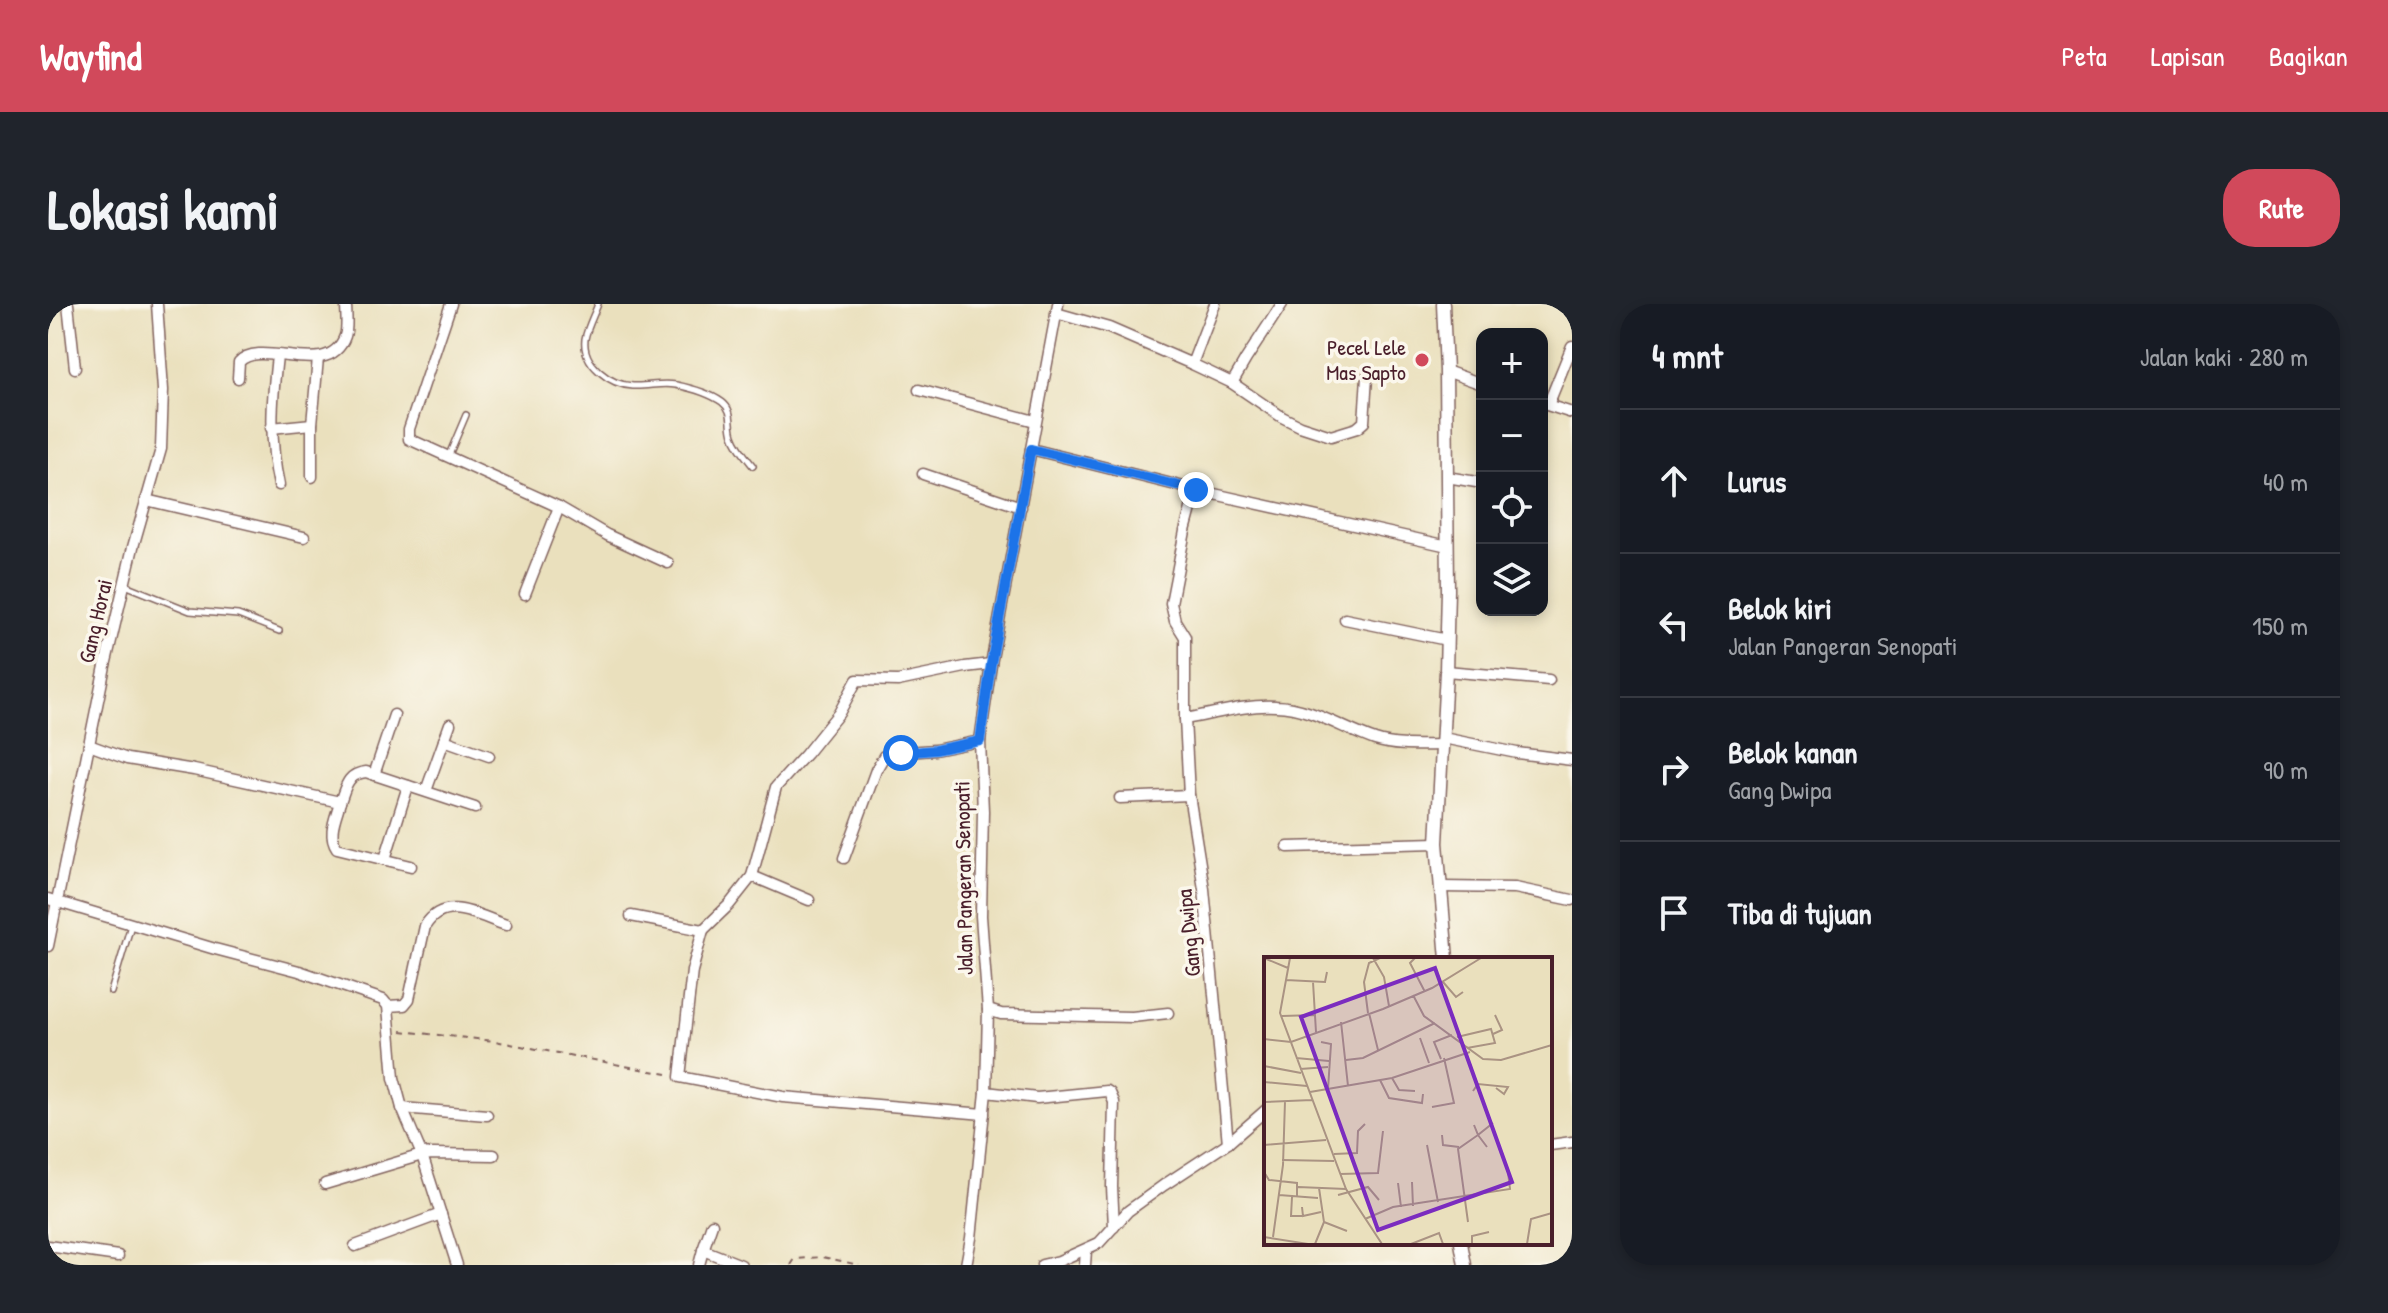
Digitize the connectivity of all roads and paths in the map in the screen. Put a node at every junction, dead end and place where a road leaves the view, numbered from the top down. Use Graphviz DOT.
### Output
graph roads {
  1 [pos="68,304"];
  2 [pos="157,304"];
  3 [pos="346,304"];
  4 [pos="451,304"];
  5 [pos="598,304"];
  6 [pos="1215,304"];
  7 [pos="1282,304"];
  8 [pos="1443,304"];
  9 [pos="1057,309"];
  10 [pos="1572,346"];
  11 [pos="277,356"];
  12 [pos="318,358"];
  13 [pos="1192,364"];
  14 [pos="75,368"];
  15 [pos="1446,371"];
  16 [pos="1367,377"];
  17 [pos="238,378"];
  18 [pos="1476,382"];
  19 [pos="1232,383"];
  20 [pos="919,390"];
  21 [pos="1547,400"];
  22 [pos="1548,405"];
  23 [pos="1572,413"];
  24 [pos="466,415"];
  25 [pos="1035,421"];
  26 [pos="312,424"];
  27 [pos="271,428"];
  28 [pos="1031,449"];
  29 [pos="449,456"];
  30 [pos="753,466"];
  31 [pos="923,474"];
  32 [pos="312,477"];
  33 [pos="1447,477"];
  34 [pos="1476,482"];
  35 [pos="279,485"];
  36 [pos="1196,490"];
  37 [pos="146,500"];
  38 [pos="559,507"];
  39 [pos="1021,507"];
  40 [pos="304,537"];
  41 [pos="1448,546"];
  42 [pos="668,563"];
  43 [pos="124,584"];
  44 [pos="525,594"];
  45 [pos="1345,619"];
  46 [pos="279,631"];
  47 [pos="1447,640"];
  48 [pos="991,664"];
  49 [pos="1446,671"];
  50 [pos="1549,680"];
  51 [pos="394,715"];
  52 [pos="1185,719"];
  53 [pos="450,724"];
  54 [pos="444,740"];
  55 [pos="980,741"];
  56 [pos="1443,742"];
  57 [pos="89,745"];
  58 [pos="489,756"];
  59 [pos="1572,760"];
  60 [pos="374,775"];
  61 [pos="408,786"];
  62 [pos="426,791"];
  63 [pos="1189,795"];
  64 [pos="1120,798"];
  65 [pos="340,802"];
  66 [pos="475,808"];
  67 [pos="1437,843"];
  68 [pos="1288,847"];
  69 [pos="844,858"];
  70 [pos="385,859"];
  71 [pos="411,866"];
  72 [pos="752,876"];
  73 [pos="1442,887"];
  74 [pos="52,900"];
  75 [pos="809,900"];
  76 [pos="1572,900"];
  77 [pos="631,916"];
  78 [pos="131,924"];
  79 [pos="506,925"];
  80 [pos="703,930"];
  81 [pos="48,946"];
  82 [pos="1447,957"];
  83 [pos="111,992"];
  84 [pos="388,1006"];
  85 [pos="988,1010"];
  86 [pos="1168,1013"];
  87 [pos="390,1029"];
  88 [pos="680,1077"];
  89 [pos="986,1092"];
  90 [pos="402,1108"];
  91 [pos="1264,1112"];
  92 [pos="984,1114"];
  93 [pos="487,1115"];
  94 [pos="1572,1142"];
  95 [pos="1228,1143"];
  96 [pos="1552,1145"];
  97 [pos="422,1155"];
  98 [pos="494,1155"];
  99 [pos="325,1184"];
  100 [pos="441,1214"];
  101 [pos="712,1224"];
  102 [pos="1114,1227"];
  103 [pos="1461,1245"];
  104 [pos="48,1246"];
  105 [pos="355,1246"];
  106 [pos="703,1250"];
  107 [pos="1086,1250"];
  108 [pos="118,1256"];
  109 [pos="457,1265"];
  110 [pos="699,1265"];
  111 [pos="741,1265"];
  112 [pos="791,1265"];
  113 [pos="859,1265"];
  114 [pos="966,1265"];
  115 [pos="1042,1265"];
  116 [pos="1085,1265"];
  117 [pos="1465,1265"];
  1 -- 14 [label="street"];
  2 -- 37 [label="street, Gang Horai"];
  3 -- 12 [label="street"];
  4 -- 29 [label="street"];
  5 -- 30 [label="lane"];
  6 -- 13 [label="street"];
  7 -- 19 [label="street"];
  8 -- 15 [label="street"];
  9 -- 13 [label="street"];
  9 -- 25 [label="street, Jalan Pangeran Senopati"];
  10 -- 21 [label="street"];
  11 -- 12 [label="street"];
  11 -- 17 [label="street"];
  11 -- 27 [label="street"];
  12 -- 26 [label="street"];
  13 -- 19 [label="street"];
  15 -- 18 [label="street"];
  15 -- 33 [label="street"];
  16 -- 19 [label="street"];
  20 -- 25 [label="street"];
  22 -- 23 [label="street"];
  24 -- 29 [label="lane"];
  25 -- 28 [label="street, Jalan Pangeran Senopati"];
  26 -- 27 [label="street"];
  26 -- 32 [label="street"];
  27 -- 35 [label="street"];
  28 -- 36 [label="street"];
  28 -- 39 [label="street, Jalan Pangeran Senopati"];
  29 -- 38 [label="street"];
  31 -- 39 [label="street"];
  33 -- 34 [label="street"];
  33 -- 41 [label="street"];
  36 -- 41 [label="street"];
  36 -- 52 [label="street, Gang Dwipa"];
  37 -- 40 [label="street"];
  37 -- 43 [label="street, Gang Horai"];
  38 -- 42 [label="street"];
  38 -- 44 [label="street"];
  39 -- 48 [label="street, Jalan Pangeran Senopati"];
  41 -- 47 [label="street"];
  43 -- 46 [label="lane"];
  43 -- 57 [label="street, Gang Horai"];
  45 -- 47 [label="street"];
  47 -- 49 [label="street"];
  48 -- 55 [label="street, Jalan Pangeran Senopati"];
  48 -- 72 [label="street"];
  49 -- 50 [label="street"];
  49 -- 56 [label="street"];
  51 -- 60 [label="street"];
  52 -- 56 [label="street"];
  52 -- 63 [label="street, Gang Dwipa"];
  53 -- 54 [label="street"];
  54 -- 58 [label="street"];
  54 -- 62 [label="street"];
  55 -- 69 [label="street"];
  55 -- 85 [label="street, Jalan Pangeran Senopati"];
  56 -- 59 [label="street"];
  56 -- 67 [label="street"];
  57 -- 65 [label="street"];
  57 -- 74 [label="street, Gang Horai"];
  60 -- 61 [label="street"];
  60 -- 65 [label="street"];
  61 -- 62 [label="street"];
  61 -- 70 [label="street"];
  62 -- 66 [label="street"];
  63 -- 64 [label="street"];
  63 -- 95 [label="street, Gang Dwipa"];
  65 -- 70 [label="street"];
  67 -- 68 [label="street"];
  67 -- 73 [label="street"];
  70 -- 71 [label="street"];
  72 -- 75 [label="street"];
  72 -- 80 [label="street"];
  73 -- 76 [label="street"];
  73 -- 82 [label="street"];
  74 -- 78 [label="street"];
  74 -- 81 [label="street, Gang Horai"];
  77 -- 80 [label="street"];
  78 -- 83 [label="lane"];
  78 -- 84 [label="street"];
  79 -- 84 [label="street"];
  80 -- 88 [label="street"];
  84 -- 87 [label="street"];
  85 -- 86 [label="street"];
  85 -- 89 [label="street, Jalan Pangeran Senopati"];
  87 -- 88 [label="path"];
  87 -- 90 [label="street"];
  88 -- 92 [label="street"];
  89 -- 92 [label="street, Jalan Pangeran Senopati"];
  89 -- 102 [label="street"];
  90 -- 93 [label="street"];
  90 -- 97 [label="street"];
  91 -- 95 [label="street"];
  92 -- 114 [label="street, Jalan Pangeran Senopati"];
  94 -- 96 [label="street"];
  95 -- 102 [label="street"];
  97 -- 98 [label="street"];
  97 -- 99 [label="street"];
  97 -- 100 [label="street"];
  100 -- 105 [label="street"];
  100 -- 109 [label="street"];
  101 -- 106 [label="street"];
  102 -- 107 [label="street"];
  103 -- 117 [label="street"];
  104 -- 108 [label="street"];
  106 -- 110 [label="street"];
  106 -- 111 [label="street"];
  107 -- 115 [label="street"];
  107 -- 116 [label="street"];
  112 -- 113 [label="path"];
}
